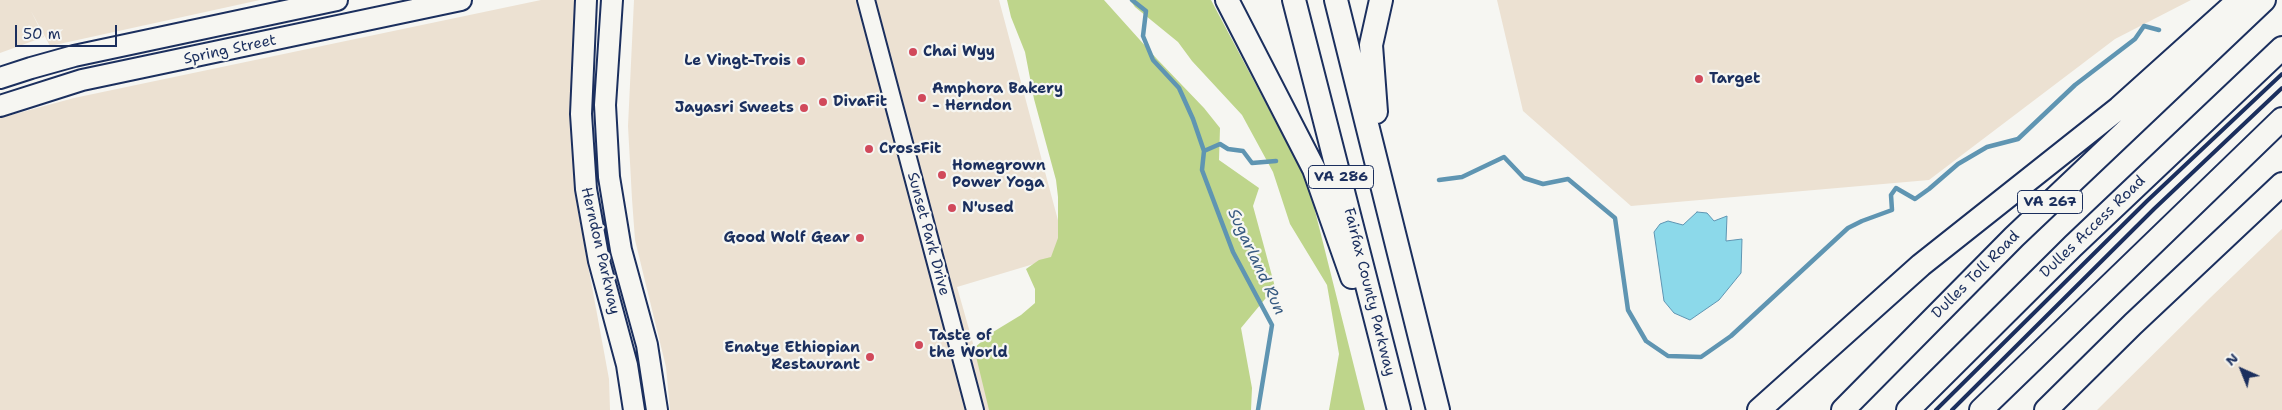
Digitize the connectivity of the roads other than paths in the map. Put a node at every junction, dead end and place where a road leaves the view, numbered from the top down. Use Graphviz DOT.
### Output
graph roads {
  1 [pos="337,0"];
  2 [pos="461,0"];
  3 [pos="586,0"];
  4 [pos="612,0"];
  5 [pos="866,0"];
  6 [pos="1227,0"];
  7 [pos="1294,0"];
  8 [pos="1336,0"];
  9 [pos="1381,0"];
  10 [pos="2239,0"];
  11 [pos="2264,0"];
  12 [pos="2282,48"];
  13 [pos="0,78"];
  14 [pos="0,106"];
  15 [pos="2282,119"];
  16 [pos="2282,184"];
  17 [pos="1384,195"];
  18 [pos="2133,324"];
  19 [pos="1385,356"];
  20 [pos="634,410"];
  21 [pos="657,410"];
  22 [pos="975,410"];
  23 [pos="1398,410"];
  24 [pos="1438,410"];
  25 [pos="1759,410"];
  26 [pos="1843,410"];
  27 [pos="1908,410"];
  28 [pos="1982,410"];
  29 [pos="2046,410"];
  30 [pos="2064,410"];
  1 -- 13 [label="main road, Spring Street"];
  2 -- 14 [label="main road, Spring Street"];
  3 -- 20 [label="main road, Herndon Parkway"];
  4 -- 21 [label="main road, Herndon Parkway"];
  5 -- 22 [label="street, Sunset Park Drive"];
  6 -- 19 [label="highway"];
  7 -- 19 [label="highway, Fairfax County Parkway / VA 286"];
  8 -- 17 [label="highway, VA 286"];
  9 -- 17 [label="highway"];
  10 -- 25 [label="highway"];
  11 -- 26 [label="highway, Dulles Toll Road / VA 267"];
  12 -- 27 [label="highway, Dulles Access Road"];
  15 -- 28 [label="highway"];
  16 -- 18 [label="highway"];
  17 -- 24 [label="highway, VA 286"];
  18 -- 29 [label="highway"];
  18 -- 30 [label="highway"];
  19 -- 23 [label="highway, Fairfax County Parkway / VA 286"];
}
